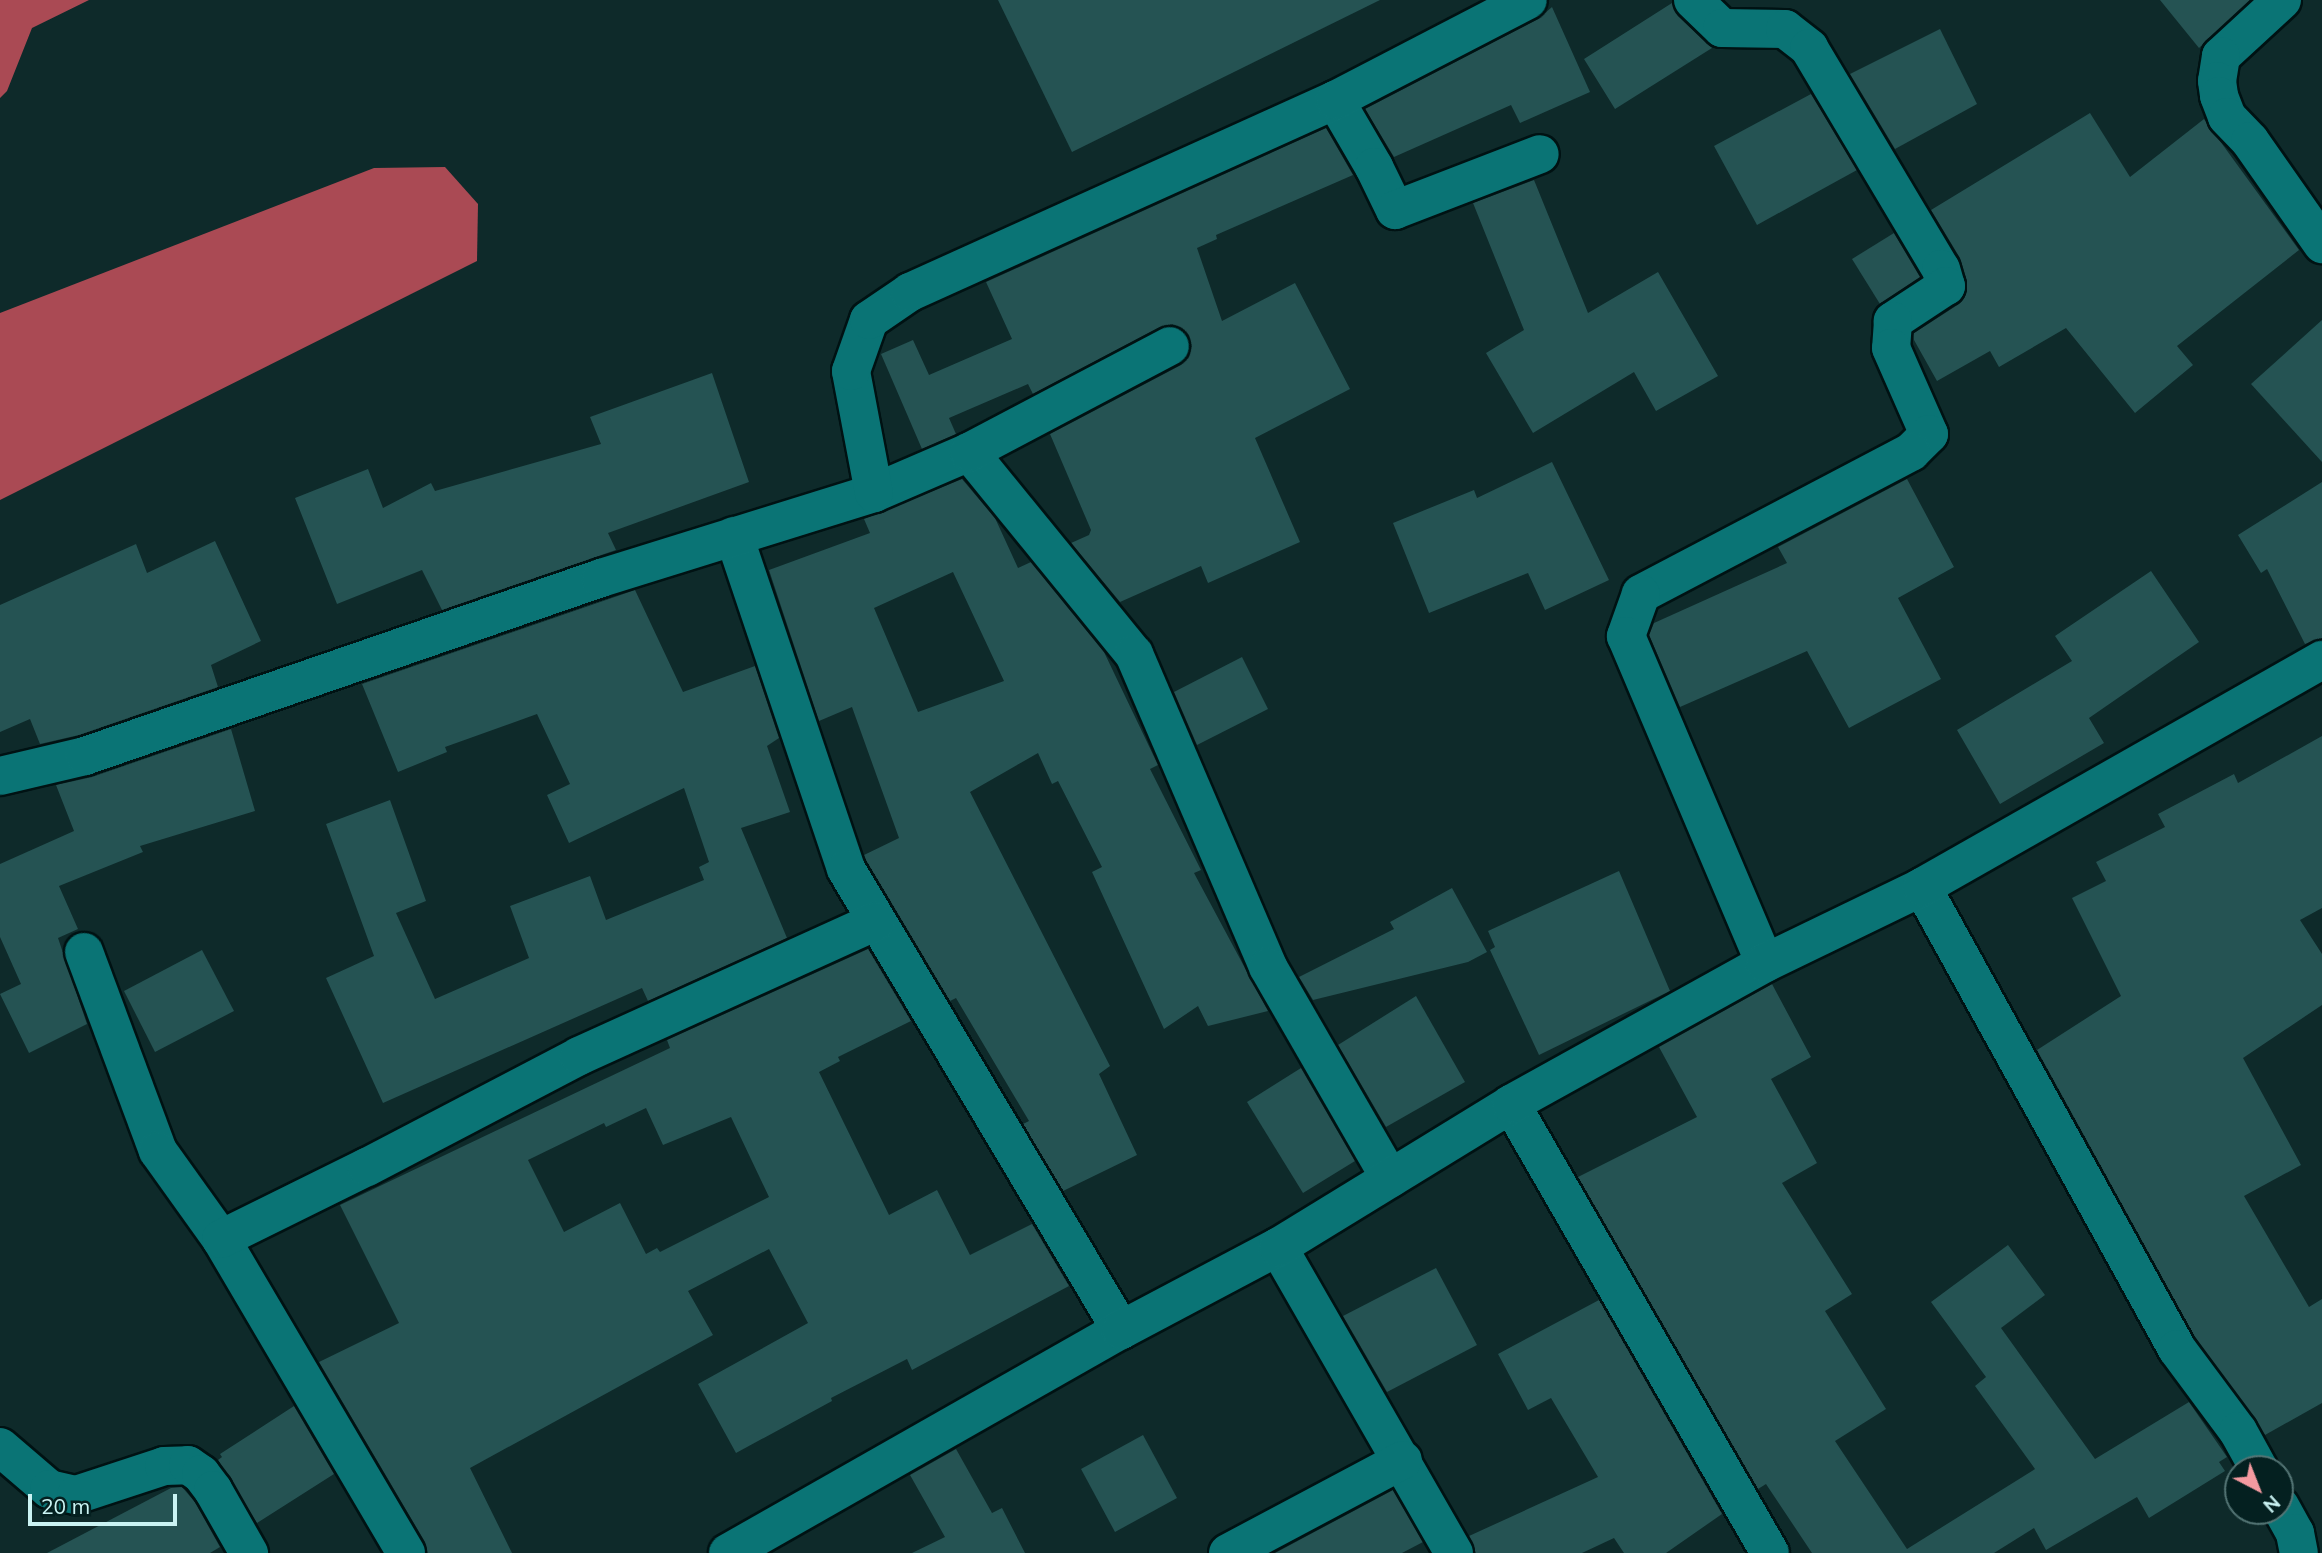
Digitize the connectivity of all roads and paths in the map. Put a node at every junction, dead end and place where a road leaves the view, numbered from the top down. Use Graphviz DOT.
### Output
graph roads {
  1 [pos="1528,0"];
  2 [pos="1693,0"];
  3 [pos="2283,0"];
  4 [pos="1335,100"];
  5 [pos="1540,154"];
  6 [pos="2322,244"];
  7 [pos="1170,346"];
  8 [pos="969,452"];
  9 [pos="874,493"];
  10 [pos="734,536"];
  11 [pos="2322,660"];
  12 [pos="0,776"];
  13 [pos="1922,887"];
  14 [pos="876,921"];
  15 [pos="85,952"];
  16 [pos="1765,963"];
  17 [pos="1511,1104"];
  18 [pos="1390,1178"];
  19 [pos="221,1239"];
  20 [pos="1278,1247"];
  21 [pos="1121,1330"];
  22 [pos="0,1447"];
  23 [pos="2251,1455"];
  24 [pos="1403,1460"];
  25 [pos="2291,1525"];
  26 [pos="249,1553"];
  27 [pos="406,1553"];
  28 [pos="728,1553"];
  29 [pos="1228,1553"];
  30 [pos="1454,1553"];
  31 [pos="1770,1553"];
  32 [pos="2300,1553"];
  1 -- 4 [label="street"];
  2 -- 16 [label="street"];
  3 -- 6 [label="street"];
  4 -- 5 [label="street"];
  4 -- 9 [label="street"];
  7 -- 8 [label="street"];
  8 -- 9 [label="street"];
  8 -- 18 [label="street"];
  9 -- 10 [label="street"];
  10 -- 12 [label="street"];
  10 -- 14 [label="street"];
  11 -- 13 [label="street"];
  13 -- 16 [label="street"];
  13 -- 23 [label="street"];
  14 -- 19 [label="street"];
  14 -- 21 [label="street"];
  15 -- 19 [label="street"];
  16 -- 17 [label="street"];
  17 -- 18 [label="street"];
  17 -- 31 [label="street"];
  18 -- 20 [label="street"];
  19 -- 27 [label="street"];
  20 -- 21 [label="street"];
  20 -- 24 [label="street"];
  21 -- 28 [label="street"];
  22 -- 26 [label="street"];
  24 -- 29 [label="street"];
  24 -- 30 [label="street"];
  25 -- 32 [label="street"];
}
